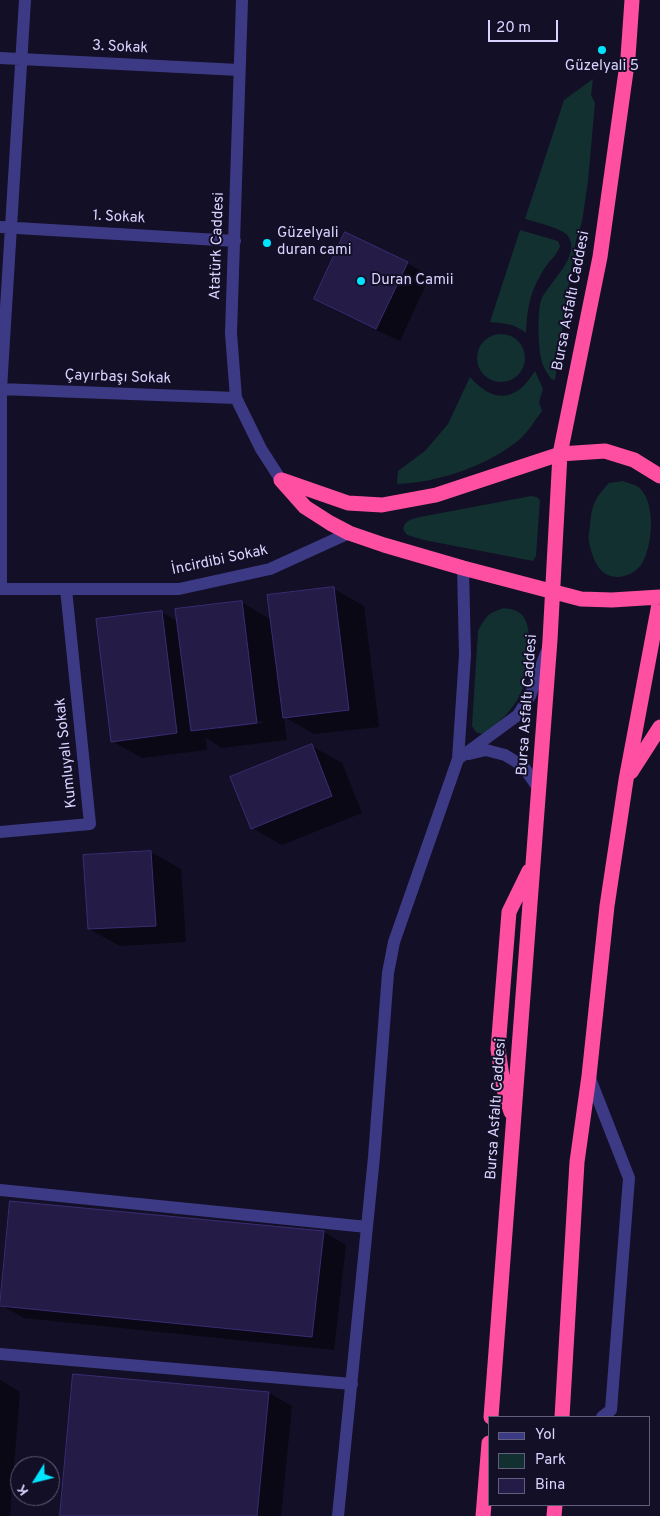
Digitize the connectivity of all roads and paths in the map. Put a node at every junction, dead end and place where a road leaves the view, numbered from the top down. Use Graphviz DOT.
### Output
graph roads {
  1 [pos="25,0"];
  2 [pos="242,0"];
  3 [pos="632,0"];
  4 [pos="0,58"];
  5 [pos="21,60"];
  6 [pos="239,70"];
  7 [pos="5,228"];
  8 [pos="235,242"];
  9 [pos="0,389"];
  10 [pos="236,398"];
  11 [pos="560,454"];
  12 [pos="660,476"];
  13 [pos="281,480"];
  14 [pos="349,533"];
  15 [pos="463,568"];
  16 [pos="1,589"];
  17 [pos="66,589"];
  18 [pos="553,592"];
  19 [pos="660,598"];
  20 [pos="550,640"];
  21 [pos="660,727"];
  22 [pos="458,759"];
  23 [pos="626,780"];
  24 [pos="539,790"];
  25 [pos="0,832"];
  26 [pos="588,1076"];
  27 [pos="0,1190"];
  28 [pos="367,1227"];
  29 [pos="0,1354"];
  30 [pos="352,1384"];
  31 [pos="491,1416"];
  32 [pos="562,1416"];
  33 [pos="603,1416"];
  34 [pos="488,1455"];
  35 [pos="338,1516"];
  36 [pos="483,1516"];
  1 -- 5 [label="street"];
  2 -- 6 [label="street, Atatürk Caddesi"];
  3 -- 11 [label="highway, Bursa Asfaltı Caddesi"];
  4 -- 5 [label="street, 3. Sokak"];
  5 -- 6 [label="street, 3. Sokak"];
  5 -- 7 [label="street"];
  6 -- 8 [label="street, Atatürk Caddesi"];
  7 -- 8 [label="street, 1. Sokak"];
  7 -- 9 [label="street"];
  8 -- 10 [label="street, Atatürk Caddesi"];
  9 -- 10 [label="street, Çayırbaşı Sokak"];
  9 -- 16 [label="street"];
  10 -- 13 [label="street, Atatürk Caddesi"];
  11 -- 12 [label="highway"];
  11 -- 13 [label="highway"];
  11 -- 18 [label="highway, Bursa Asfaltı Caddesi"];
  13 -- 14 [label="highway"];
  14 -- 15 [label="highway"];
  14 -- 17 [label="street, İncirdibi Sokak"];
  15 -- 18 [label="highway"];
  15 -- 22 [label="street"];
  16 -- 17 [label="street, İncirdibi Sokak"];
  17 -- 25 [label="street, Kumluyalı Sokak"];
  18 -- 19 [label="highway"];
  18 -- 20 [label="highway, Bursa Asfaltı Caddesi"];
  19 -- 23 [label="highway"];
  20 -- 22 [label="street"];
  20 -- 24 [label="highway, Bursa Asfaltı Caddesi"];
  21 -- 23 [label="highway"];
  22 -- 24 [label="street"];
  22 -- 28 [label="street"];
  23 -- 26 [label="highway"];
  24 -- 31 [label="highway, Bursa Asfaltı Caddesi"];
  26 -- 32 [label="highway"];
  26 -- 33 [label="street"];
  27 -- 28 [label="street"];
  28 -- 30 [label="street"];
  29 -- 30 [label="street"];
  30 -- 35 [label="street"];
  34 -- 36 [label="highway"];
}
